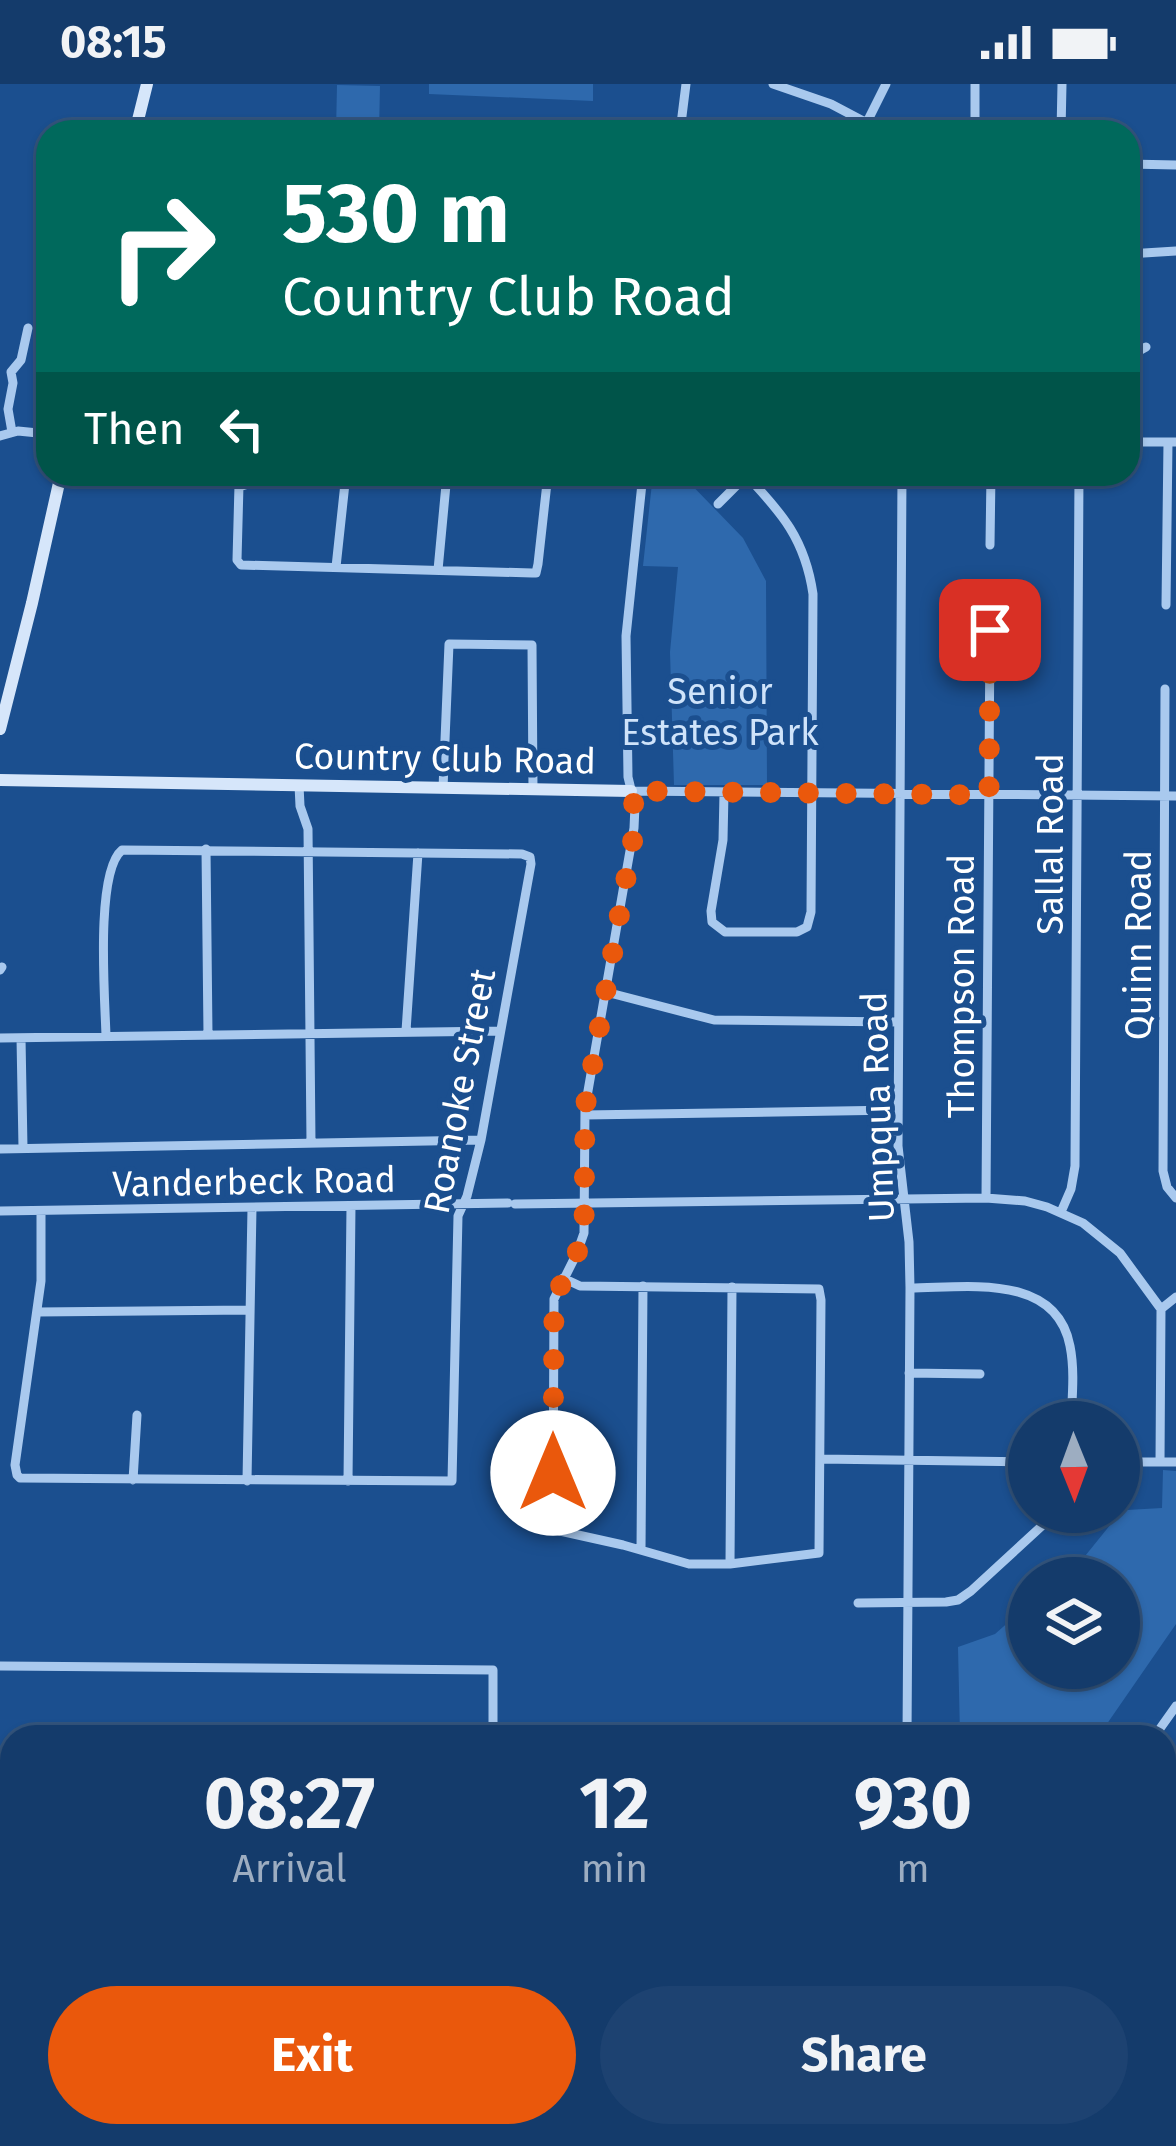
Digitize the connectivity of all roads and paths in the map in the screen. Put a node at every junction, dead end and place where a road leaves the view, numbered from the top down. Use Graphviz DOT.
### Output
graph roads {
  1 [pos="147,84"];
  2 [pos="686,84"];
  3 [pos="773,84"];
  4 [pos="886,84"];
  5 [pos="975,84"];
  6 [pos="1062,84"];
  7 [pos="138,120"];
  8 [pos="682,120"];
  9 [pos="863,120"];
  10 [pos="868,120"];
  11 [pos="975,120"];
  12 [pos="1061,120"];
  13 [pos="1140,164"];
  14 [pos="1176,165"];
  15 [pos="1176,251"];
  16 [pos="1140,253"];
  17 [pos="28,328"];
  18 [pos="1146,346"];
  19 [pos="1140,350"];
  20 [pos="5,370"];
  21 [pos="36,432"];
  22 [pos="6,434"];
  23 [pos="1140,442"];
  24 [pos="1172,442"];
  25 [pos="58,486"];
  26 [pos="239,486"];
  27 [pos="345,486"];
  28 [pos="447,486"];
  29 [pos="547,486"];
  30 [pos="642,486"];
  31 [pos="735,486"];
  32 [pos="757,486"];
  33 [pos="902,486"];
  34 [pos="991,486"];
  35 [pos="1079,486"];
  36 [pos="718,504"];
  37 [pos="990,545"];
  38 [pos="336,567"];
  39 [pos="438,570"];
  40 [pos="1166,605"];
  41 [pos="990,630"];
  42 [pos="1165,689"];
  43 [pos="0,729"];
  44 [pos="0,780"];
  45 [pos="299,785"];
  46 [pos="443,788"];
  47 [pos="533,790"];
  48 [pos="632,791"];
  49 [pos="724,793"];
  50 [pos="812,793"];
  51 [pos="900,794"];
  52 [pos="989,795"];
  53 [pos="1077,795"];
  54 [pos="1171,796"];
  55 [pos="206,849"];
  56 [pos="308,850"];
  57 [pos="418,853"];
  58 [pos="606,992"];
  59 [pos="898,1022"];
  60 [pos="500,1030"];
  61 [pos="406,1031"];
  62 [pos="310,1034"];
  63 [pos="208,1035"];
  64 [pos="106,1036"];
  65 [pos="0,1038"];
  66 [pos="21,1038"];
  67 [pos="898,1110"];
  68 [pos="585,1114"];
  69 [pos="482,1140"];
  70 [pos="311,1142"];
  71 [pos="23,1148"];
  72 [pos="0,1149"];
  73 [pos="904,1198"];
  74 [pos="986,1198"];
  75 [pos="1176,1198"];
  76 [pos="585,1202"];
  77 [pos="463,1204"];
  78 [pos="351,1206"];
  79 [pos="252,1208"];
  80 [pos="0,1211"];
  81 [pos="41,1211"];
  82 [pos="1061,1212"];
  83 [pos="563,1278"];
  84 [pos="643,1286"];
  85 [pos="732,1287"];
  86 [pos="910,1288"];
  87 [pos="1176,1297"];
  88 [pos="1161,1309"];
  89 [pos="250,1310"];
  90 [pos="38,1312"];
  91 [pos="909,1373"];
  92 [pos="980,1374"];
  93 [pos="1072,1401"];
  94 [pos="137,1415"];
  95 [pos="820,1460"];
  96 [pos="908,1460"];
  97 [pos="1008,1462"];
  98 [pos="1140,1462"];
  99 [pos="1160,1462"];
  100 [pos="1176,1462"];
  101 [pos="133,1480"];
  102 [pos="247,1480"];
  103 [pos="348,1481"];
  104 [pos="1034,1533"];
  105 [pos="641,1550"];
  106 [pos="730,1564"];
  107 [pos="858,1603"];
  108 [pos="908,1603"];
  109 [pos="0,1666"];
  110 [pos="493,1725"];
  111 [pos="907,1725"];
  1 -- 7 [label="street"];
  2 -- 8 [label="street"];
  3 -- 9 [label="street"];
  4 -- 10 [label="street"];
  5 -- 11 [label="street"];
  6 -- 12 [label="street"];
  13 -- 14 [label="street"];
  15 -- 16 [label="street"];
  17 -- 20 [label="street"];
  18 -- 19 [label="street"];
  20 -- 22 [label="street"];
  21 -- 22 [label="street"];
  23 -- 24 [label="street"];
  24 -- 40 [label="street"];
  25 -- 43 [label="street"];
  26 -- 38 [label="street"];
  27 -- 38 [label="street"];
  28 -- 39 [label="street"];
  29 -- 39 [label="street"];
  30 -- 48 [label="street"];
  31 -- 36 [label="street"];
  32 -- 50 [label="street"];
  33 -- 51 [label="street, Umpqua Road"];
  34 -- 37 [label="street"];
  35 -- 53 [label="street, Sallal Road"];
  38 -- 39 [label="street"];
  41 -- 52 [label="street, Thompson Road"];
  42 -- 54 [label="street, Quinn Road"];
  44 -- 45 [label="street, Country Club Road"];
  45 -- 46 [label="street, Country Club Road"];
  45 -- 56 [label="street"];
  46 -- 47 [label="street, Country Club Road"];
  46 -- 47 [label="street"];
  47 -- 48 [label="street, Country Club Road"];
  48 -- 49 [label="street, Country Club Road"];
  48 -- 58 [label="street"];
  49 -- 50 [label="street, Country Club Road"];
  49 -- 50 [label="street"];
  50 -- 51 [label="street, Country Club Road"];
  51 -- 52 [label="street, Country Club Road"];
  51 -- 59 [label="street, Umpqua Road"];
  52 -- 53 [label="street, Country Club Road"];
  52 -- 74 [label="street, Thompson Road"];
  53 -- 54 [label="street, Country Club Road"];
  53 -- 82 [label="street, Sallal Road"];
  54 -- 75 [label="street, Quinn Road"];
  55 -- 56 [label="street"];
  55 -- 63 [label="street"];
  55 -- 64 [label="street"];
  56 -- 57 [label="street"];
  56 -- 62 [label="street"];
  57 -- 60 [label="street, Roanoke Street"];
  57 -- 61 [label="street"];
  58 -- 59 [label="street"];
  58 -- 68 [label="street"];
  59 -- 67 [label="street, Umpqua Road"];
  60 -- 61 [label="street"];
  60 -- 69 [label="street, Roanoke Street"];
  61 -- 62 [label="street"];
  62 -- 63 [label="street"];
  62 -- 70 [label="street"];
  63 -- 64 [label="street"];
  64 -- 66 [label="street"];
  65 -- 66 [label="street"];
  66 -- 71 [label="street"];
  67 -- 68 [label="street"];
  67 -- 73 [label="street, Umpqua Road"];
  68 -- 76 [label="street"];
  69 -- 70 [label="street"];
  69 -- 77 [label="street, Roanoke Street"];
  70 -- 71 [label="street"];
  71 -- 72 [label="street"];
  73 -- 74 [label="street, Vanderbeck Road"];
  73 -- 76 [label="street, Vanderbeck Road"];
  73 -- 86 [label="street, Umpqua Road"];
  74 -- 82 [label="street, Vanderbeck Road"];
  76 -- 77 [label="street, Vanderbeck Road"];
  76 -- 83 [label="street"];
  77 -- 78 [label="street, Vanderbeck Road"];
  77 -- 103 [label="street, Roanoke Street"];
  78 -- 79 [label="street, Vanderbeck Road"];
  78 -- 103 [label="street"];
  79 -- 81 [label="street, Vanderbeck Road"];
  79 -- 89 [label="street"];
  80 -- 81 [label="street, Vanderbeck Road"];
  81 -- 90 [label="street"];
  82 -- 88 [label="street"];
  83 -- 84 [label="street"];
  83 -- 105 [label="street"];
  84 -- 85 [label="street"];
  84 -- 105 [label="street"];
  85 -- 95 [label="street"];
  85 -- 106 [label="street"];
  86 -- 91 [label="street, Umpqua Road"];
  86 -- 93 [label="street"];
  87 -- 88 [label="street"];
  88 -- 99 [label="street"];
  89 -- 90 [label="street"];
  89 -- 102 [label="street"];
  90 -- 101 [label="street"];
  91 -- 92 [label="street"];
  91 -- 96 [label="street, Umpqua Road"];
  94 -- 101 [label="street"];
  95 -- 96 [label="street"];
  95 -- 106 [label="street"];
  96 -- 97 [label="street"];
  96 -- 108 [label="street, Umpqua Road"];
  98 -- 99 [label="street"];
  99 -- 100 [label="street"];
  101 -- 102 [label="street"];
  102 -- 103 [label="street"];
  104 -- 108 [label="street"];
  105 -- 106 [label="street"];
  107 -- 108 [label="street"];
  108 -- 111 [label="street, Umpqua Road"];
  109 -- 110 [label="street"];
}
